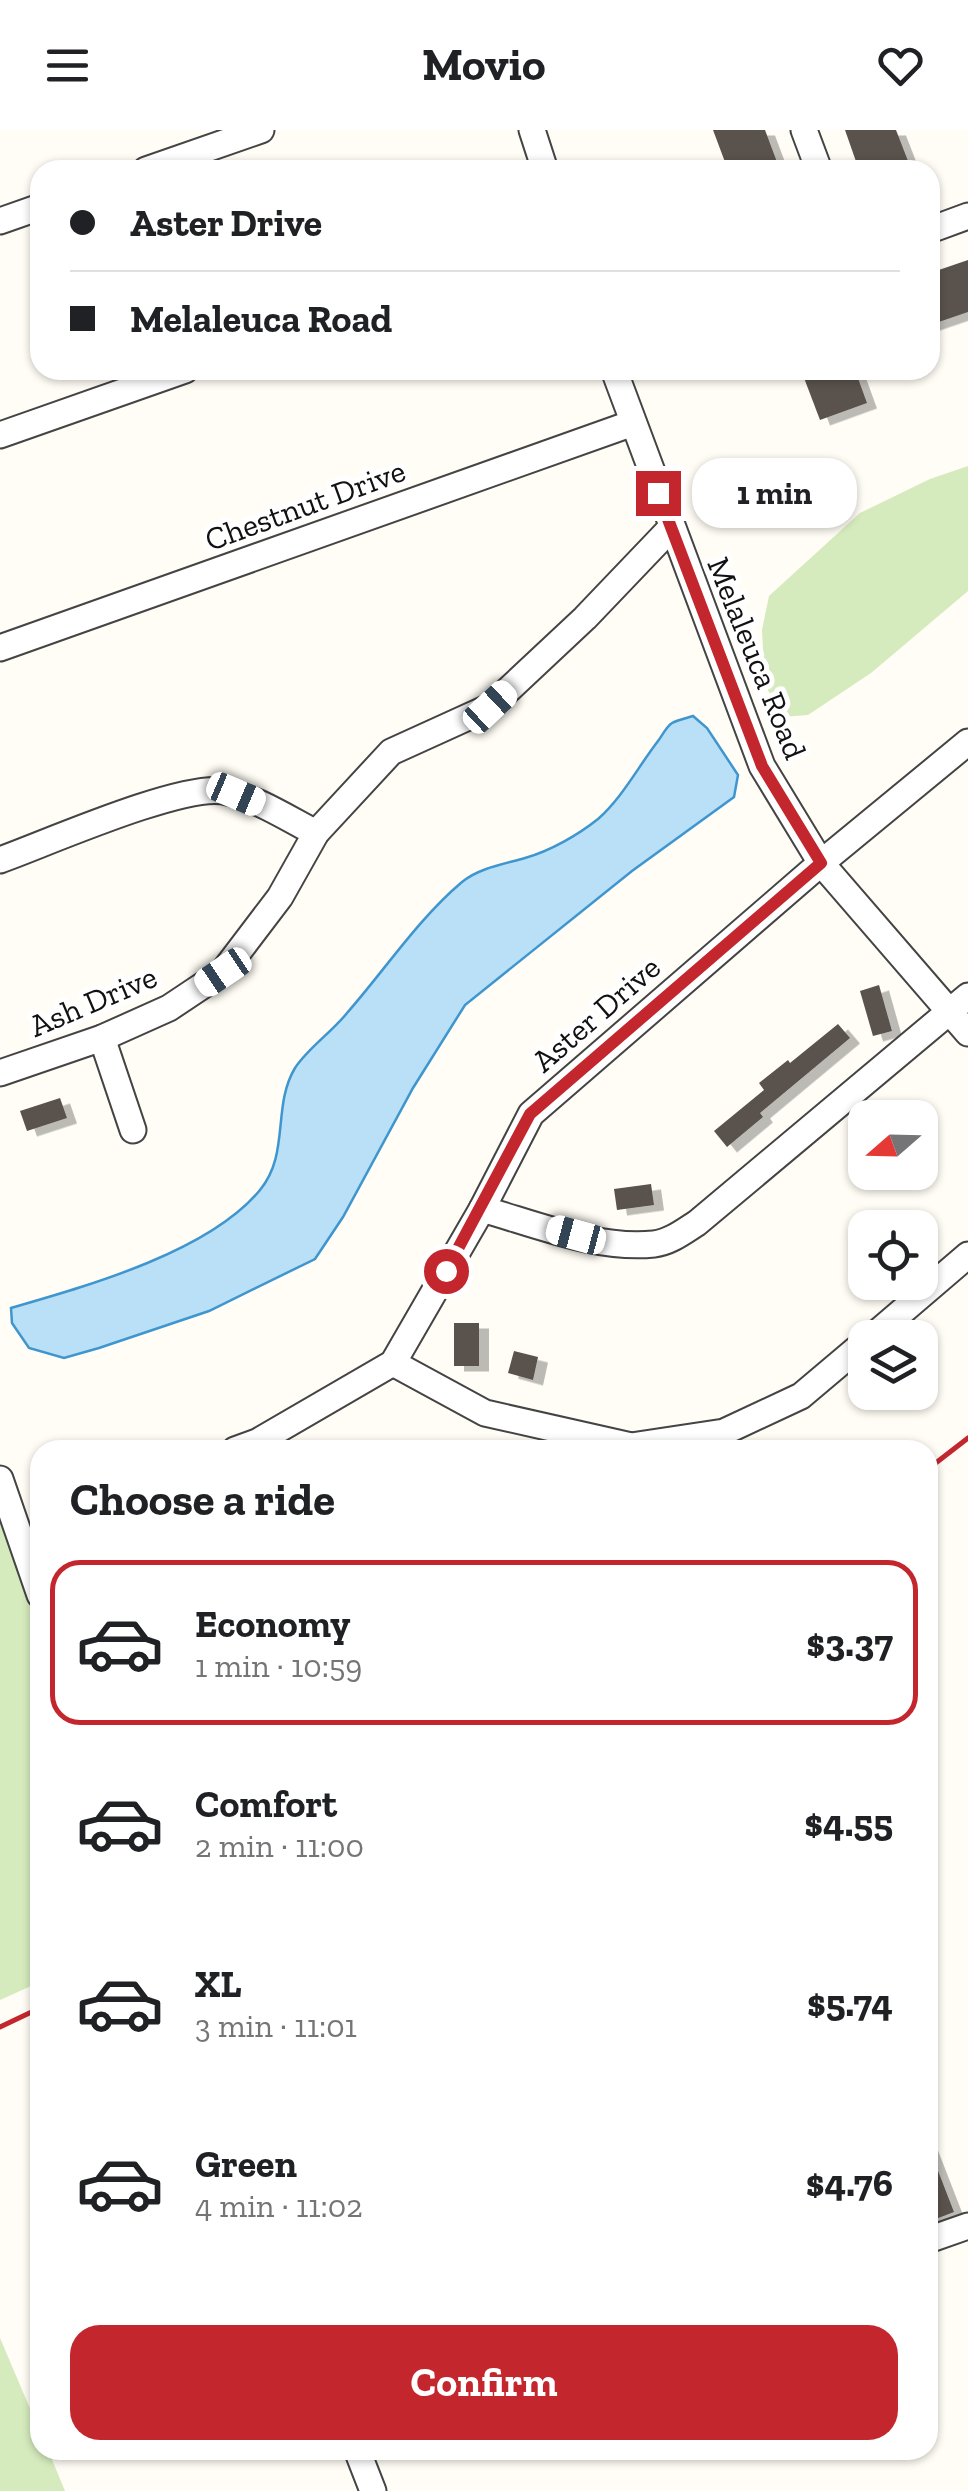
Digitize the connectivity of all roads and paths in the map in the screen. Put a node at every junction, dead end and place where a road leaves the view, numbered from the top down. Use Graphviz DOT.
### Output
graph roads {
  1 [pos="261,130"];
  2 [pos="532,130"];
  3 [pos="804,130"];
  4 [pos="175,160"];
  5 [pos="542,160"];
  6 [pos="814,160"];
  7 [pos="30,210"];
  8 [pos="968,216"];
  9 [pos="0,221"];
  10 [pos="940,226"];
  11 [pos="156,380"];
  12 [pos="618,380"];
  13 [pos="633,423"];
  14 [pos="0,436"];
  15 [pos="671,528"];
  16 [pos="0,648"];
  17 [pos="968,742"];
  18 [pos="316,833"];
  19 [pos="0,860"];
  20 [pos="821,863"];
  21 [pos="959,1003"];
  22 [pos="968,1033"];
  23 [pos="102,1038"];
  24 [pos="0,1073"];
  25 [pos="133,1130"];
  26 [pos="482,1210"];
  27 [pos="968,1255"];
  28 [pos="892,1320"];
  29 [pos="848,1357"];
  30 [pos="393,1363"];
  31 [pos="260,1440"];
  32 [pos="598,1440"];
  33 [pos="678,1440"];
  34 [pos="0,1479"];
  35 [pos="29,1522"];
  36 [pos="968,2226"];
  37 [pos="938,2236"];
  38 [pos="361,2460"];
  39 [pos="373,2491"];
  1 -- 4 [label="street"];
  2 -- 5 [label="street"];
  3 -- 6 [label="street"];
  7 -- 9 [label="street"];
  8 -- 10 [label="street"];
  11 -- 14 [label="street"];
  12 -- 13 [label="street, Melaleuca Road"];
  13 -- 15 [label="street, Melaleuca Road"];
  13 -- 16 [label="street, Chestnut Drive"];
  15 -- 18 [label="street, Ash Drive"];
  15 -- 20 [label="street, Melaleuca Road"];
  17 -- 20 [label="street, Aster Drive"];
  18 -- 19 [label="street"];
  18 -- 23 [label="street, Ash Drive"];
  20 -- 21 [label="street, Melaleuca Road"];
  20 -- 26 [label="street, Aster Drive"];
  21 -- 22 [label="street, Melaleuca Road"];
  21 -- 26 [label="street"];
  23 -- 24 [label="street, Ash Drive"];
  23 -- 25 [label="street"];
  26 -- 30 [label="street, Aster Drive"];
  27 -- 28 [label="street"];
  29 -- 33 [label="street"];
  30 -- 31 [label="street, Aster Drive"];
  30 -- 32 [label="street"];
  34 -- 35 [label="street"];
  36 -- 37 [label="street"];
  38 -- 39 [label="street"];
}
